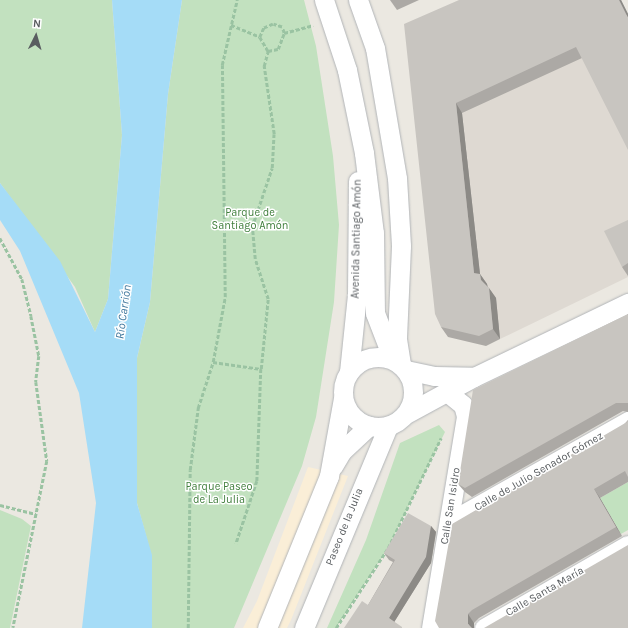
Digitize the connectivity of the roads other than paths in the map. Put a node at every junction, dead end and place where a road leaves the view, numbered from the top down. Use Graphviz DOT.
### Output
graph roads {
  1 [pos="324,0"];
  2 [pos="358,0"];
  3 [pos="353,106"];
  4 [pos="628,303"];
  5 [pos="400,364"];
  6 [pos="349,372"];
  7 [pos="474,377"];
  8 [pos="447,392"];
  9 [pos="343,398"];
  10 [pos="406,414"];
  11 [pos="628,421"];
  12 [pos="369,426"];
  13 [pos="388,426"];
  14 [pos="330,470"];
  15 [pos="449,522"];
  16 [pos="628,545"];
  17 [pos="267,628"];
  18 [pos="304,628"];
  19 [pos="431,628"];
  20 [pos="484,628"];
  1 -- 3 [label="street, Avenida Santiago Amón"];
  2 -- 5 [label="street"];
  3 -- 5 [label="street, Avenida Santiago Amón"];
  3 -- 6 [label="street, Avenida Santiago Amón"];
  4 -- 7 [label="street"];
  5 -- 6 [label="street"];
  5 -- 7 [label="street"];
  5 -- 10 [label="street"];
  6 -- 9 [label="street"];
  7 -- 8 [label="street"];
  8 -- 10 [label="street"];
  8 -- 15 [label="street, Calle San Isidro"];
  9 -- 12 [label="street"];
  9 -- 14 [label="street"];
  10 -- 13 [label="street"];
  11 -- 15 [label="street, Calle de Julio Senador Gómez"];
  12 -- 13 [label="street"];
  12 -- 14 [label="street"];
  13 -- 18 [label="street, Paseo de la Julia"];
  14 -- 17 [label="street"];
  15 -- 19 [label="street, Calle San Isidro"];
  16 -- 20 [label="street, Calle Santa María"];
}
